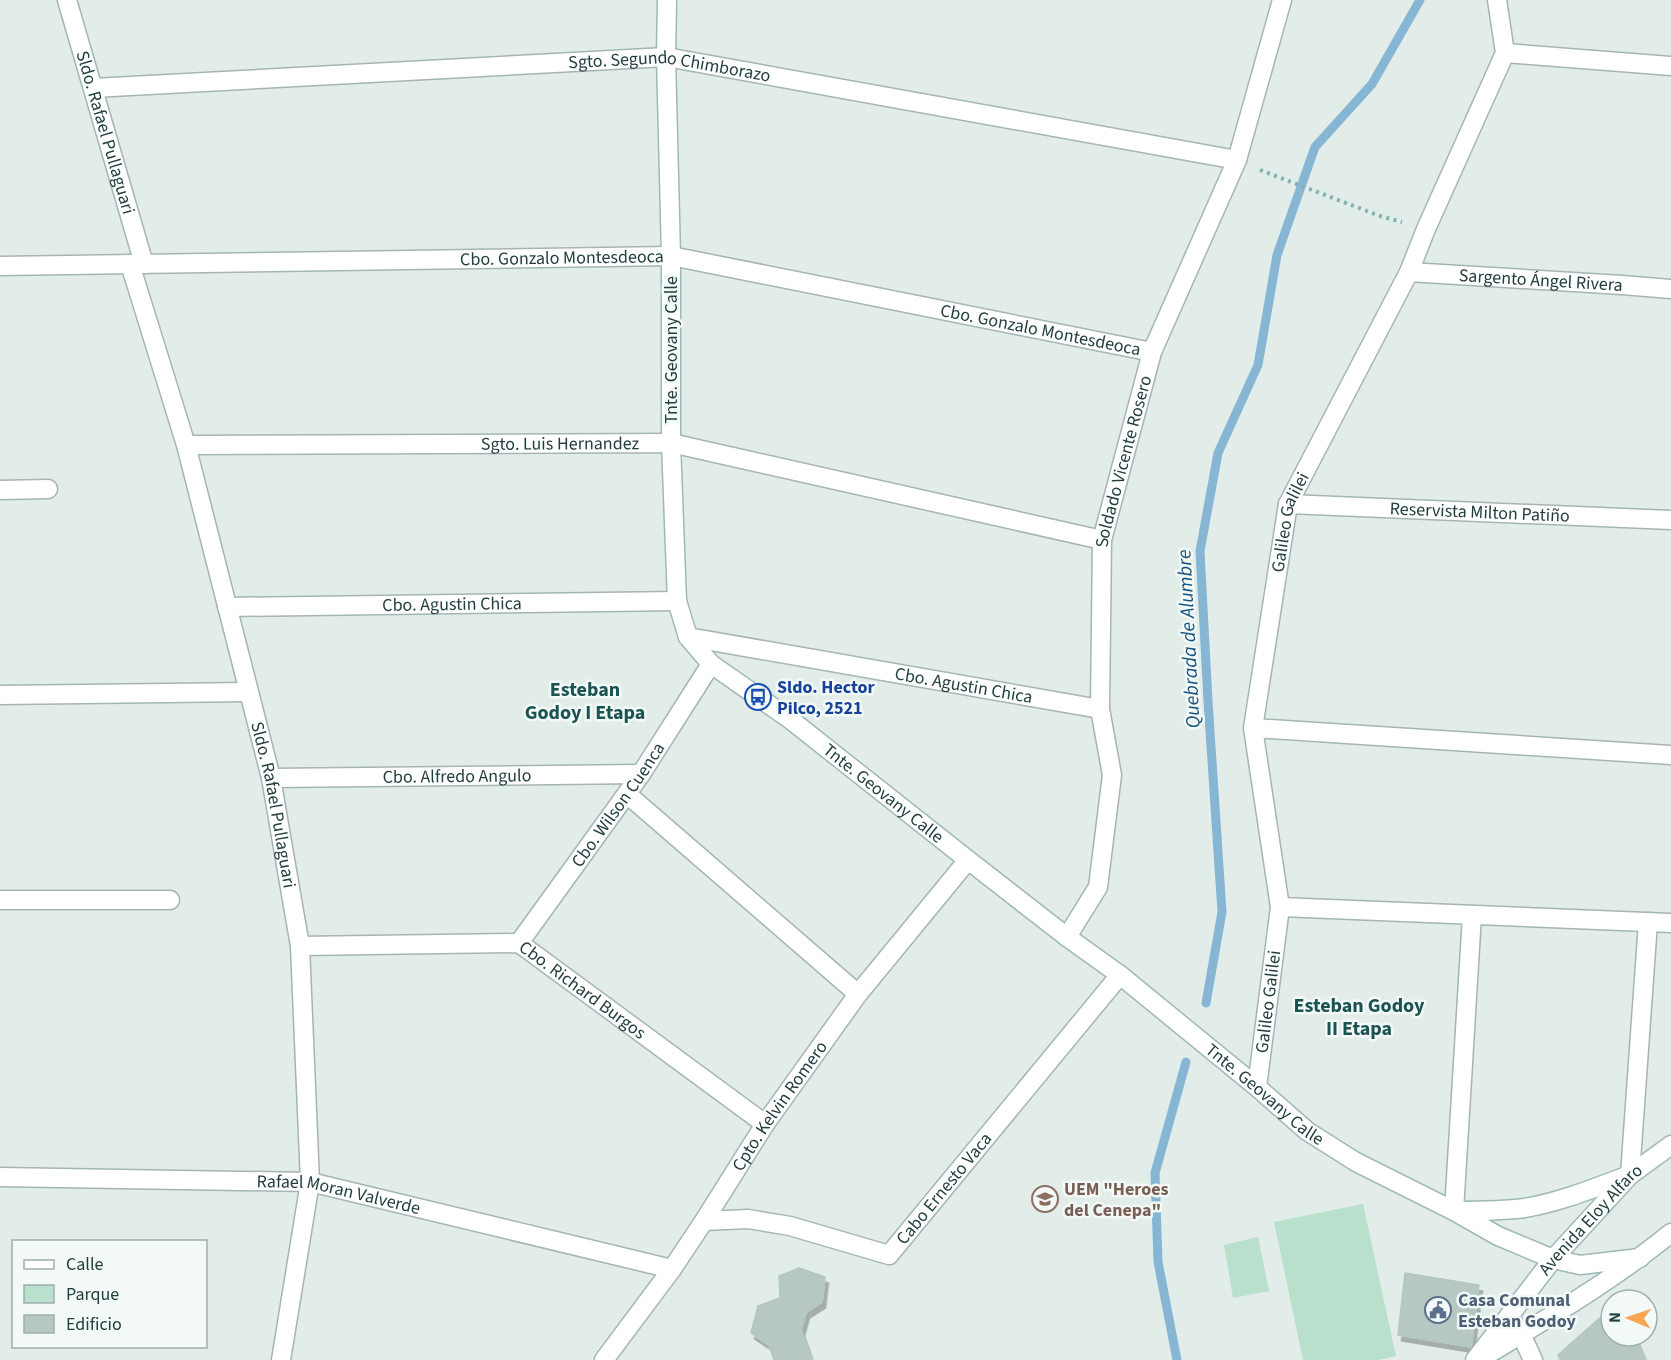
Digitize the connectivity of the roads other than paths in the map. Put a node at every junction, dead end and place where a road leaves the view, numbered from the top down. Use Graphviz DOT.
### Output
graph roads {
  1 [pos="68,0"];
  2 [pos="667,0"];
  3 [pos="1282,0"];
  4 [pos="1497,0"];
  5 [pos="1505,53"];
  6 [pos="666,57"];
  7 [pos="1671,66"];
  8 [pos="93,88"];
  9 [pos="1237,160"];
  10 [pos="671,256"];
  11 [pos="137,264"];
  12 [pos="0,266"];
  13 [pos="1409,272"];
  14 [pos="1671,289"];
  15 [pos="1152,352"];
  16 [pos="671,443"];
  17 [pos="186,445"];
  18 [pos="48,489"];
  19 [pos="0,490"];
  20 [pos="1288,504"];
  21 [pos="1671,520"];
  22 [pos="1102,540"];
  23 [pos="677,601"];
  24 [pos="227,607"];
  25 [pos="688,638"];
  26 [pos="711,664"];
  27 [pos="249,692"];
  28 [pos="0,695"];
  29 [pos="1100,709"];
  30 [pos="1253,728"];
  31 [pos="1671,755"];
  32 [pos="641,774"];
  33 [pos="271,778"];
  34 [pos="627,794"];
  35 [pos="968,860"];
  36 [pos="0,900"];
  37 [pos="170,900"];
  38 [pos="1280,907"];
  39 [pos="1472,915"];
  40 [pos="1648,922"];
  41 [pos="1671,923"];
  42 [pos="1067,937"];
  43 [pos="519,944"];
  44 [pos="300,946"];
  45 [pos="1120,975"];
  46 [pos="858,994"];
  47 [pos="1257,1087"];
  48 [pos="765,1124"];
  49 [pos="1671,1145"];
  50 [pos="1630,1175"];
  51 [pos="0,1177"];
  52 [pos="310,1182"];
  53 [pos="1454,1211"];
  54 [pos="704,1221"];
  55 [pos="1671,1233"];
  56 [pos="1640,1258"];
  57 [pos="1552,1259"];
  58 [pos="672,1269"];
  59 [pos="1509,1316"];
  60 [pos="1521,1334"];
  61 [pos="281,1360"];
  62 [pos="604,1360"];
  63 [pos="1477,1360"];
  64 [pos="1533,1360"];
  1 -- 8 [label="street, Sldo. Rafael Pullaguari"];
  2 -- 6 [label="street, Tnte. Geovany Calle"];
  3 -- 9 [label="street, Soldado Vicente Rosero"];
  4 -- 5 [label="street"];
  5 -- 7 [label="street"];
  5 -- 13 [label="street, Galileo Galilei"];
  6 -- 8 [label="street, Sgto. Segundo Chimborazo"];
  6 -- 9 [label="street, Sgto. Segundo Chimborazo"];
  6 -- 10 [label="street, Tnte. Geovany Calle"];
  8 -- 11 [label="street, Sldo. Rafael Pullaguari"];
  9 -- 15 [label="street, Soldado Vicente Rosero"];
  10 -- 11 [label="street, Cbo. Gonzalo Montesdeoca"];
  10 -- 15 [label="street, Cbo. Gonzalo Montesdeoca"];
  10 -- 16 [label="street, Tnte. Geovany Calle"];
  11 -- 12 [label="street, Cbo. Gonzalo Montesdeoca"];
  11 -- 17 [label="street, Sldo. Rafael Pullaguari"];
  13 -- 14 [label="street, Sargento Ángel Rivera"];
  13 -- 20 [label="street, Galileo Galilei"];
  15 -- 22 [label="street, Soldado Vicente Rosero"];
  16 -- 17 [label="street, Sgto. Luis Hernandez"];
  16 -- 22 [label="street, Sgto. Luis Hernandez"];
  16 -- 23 [label="street, Tnte. Geovany Calle"];
  17 -- 24 [label="street, Sldo. Rafael Pullaguari"];
  18 -- 19 [label="street"];
  20 -- 21 [label="street, Reservista Milton Patiño"];
  20 -- 30 [label="street, Galileo Galilei"];
  22 -- 29 [label="street, Soldado Vicente Rosero"];
  23 -- 24 [label="street, Cbo. Agustin Chica"];
  23 -- 25 [label="street, Tnte. Geovany Calle"];
  24 -- 27 [label="street, Sldo. Rafael Pullaguari"];
  25 -- 26 [label="street, Tnte. Geovany Calle"];
  25 -- 29 [label="street, Cbo. Agustin Chica"];
  26 -- 32 [label="street, Cbo. Wilson Cuenca"];
  26 -- 35 [label="street, Tnte. Geovany Calle"];
  27 -- 28 [label="street"];
  27 -- 33 [label="street, Sldo. Rafael Pullaguari"];
  29 -- 42 [label="street, Soldado Vicente Rosero"];
  30 -- 31 [label="street"];
  30 -- 38 [label="street, Galileo Galilei"];
  32 -- 33 [label="street, Cbo. Alfredo Angulo"];
  32 -- 34 [label="street, Cbo. Wilson Cuenca"];
  33 -- 44 [label="street, Sldo. Rafael Pullaguari"];
  34 -- 43 [label="street, Cbo. Wilson Cuenca"];
  34 -- 46 [label="street"];
  35 -- 42 [label="street, Tnte. Geovany Calle"];
  35 -- 46 [label="street, Cpto. Kelvin Romero"];
  36 -- 37 [label="street"];
  38 -- 39 [label="street"];
  38 -- 47 [label="street, Galileo Galilei"];
  39 -- 40 [label="street"];
  39 -- 53 [label="street"];
  40 -- 41 [label="street"];
  40 -- 50 [label="street"];
  42 -- 45 [label="street, Tnte. Geovany Calle"];
  43 -- 44 [label="street, Cbo. Richard Burgos"];
  43 -- 48 [label="street, Cbo. Richard Burgos"];
  44 -- 52 [label="street, Sldo. Rafael Pullaguari"];
  45 -- 47 [label="street, Tnte. Geovany Calle"];
  45 -- 54 [label="street, Cabo Ernesto Vaca"];
  46 -- 48 [label="street, Cpto. Kelvin Romero"];
  47 -- 53 [label="street, Tnte. Geovany Calle"];
  48 -- 54 [label="street, Cpto. Kelvin Romero"];
  49 -- 50 [label="street, Avenida Eloy Alfaro"];
  50 -- 53 [label="street, Tnte. Geovany Calle"];
  50 -- 57 [label="street, Avenida Eloy Alfaro"];
  51 -- 52 [label="street, Rafael Moran Valverde"];
  52 -- 58 [label="street, Rafael Moran Valverde"];
  52 -- 61 [label="street, Sldo. Rafael Pullaguari"];
  53 -- 57 [label="street"];
  54 -- 58 [label="street, Cpto. Kelvin Romero"];
  55 -- 56 [label="street, Avenida Eloy Alfaro"];
  56 -- 57 [label="street"];
  56 -- 60 [label="street, Avenida Eloy Alfaro"];
  57 -- 59 [label="street, Avenida Eloy Alfaro"];
  58 -- 62 [label="street, Cpto. Kelvin Romero"];
  59 -- 60 [label="street"];
  59 -- 63 [label="street, Avenida Eloy Alfaro"];
  60 -- 63 [label="street, Avenida Eloy Alfaro"];
  60 -- 64 [label="street"];
}
